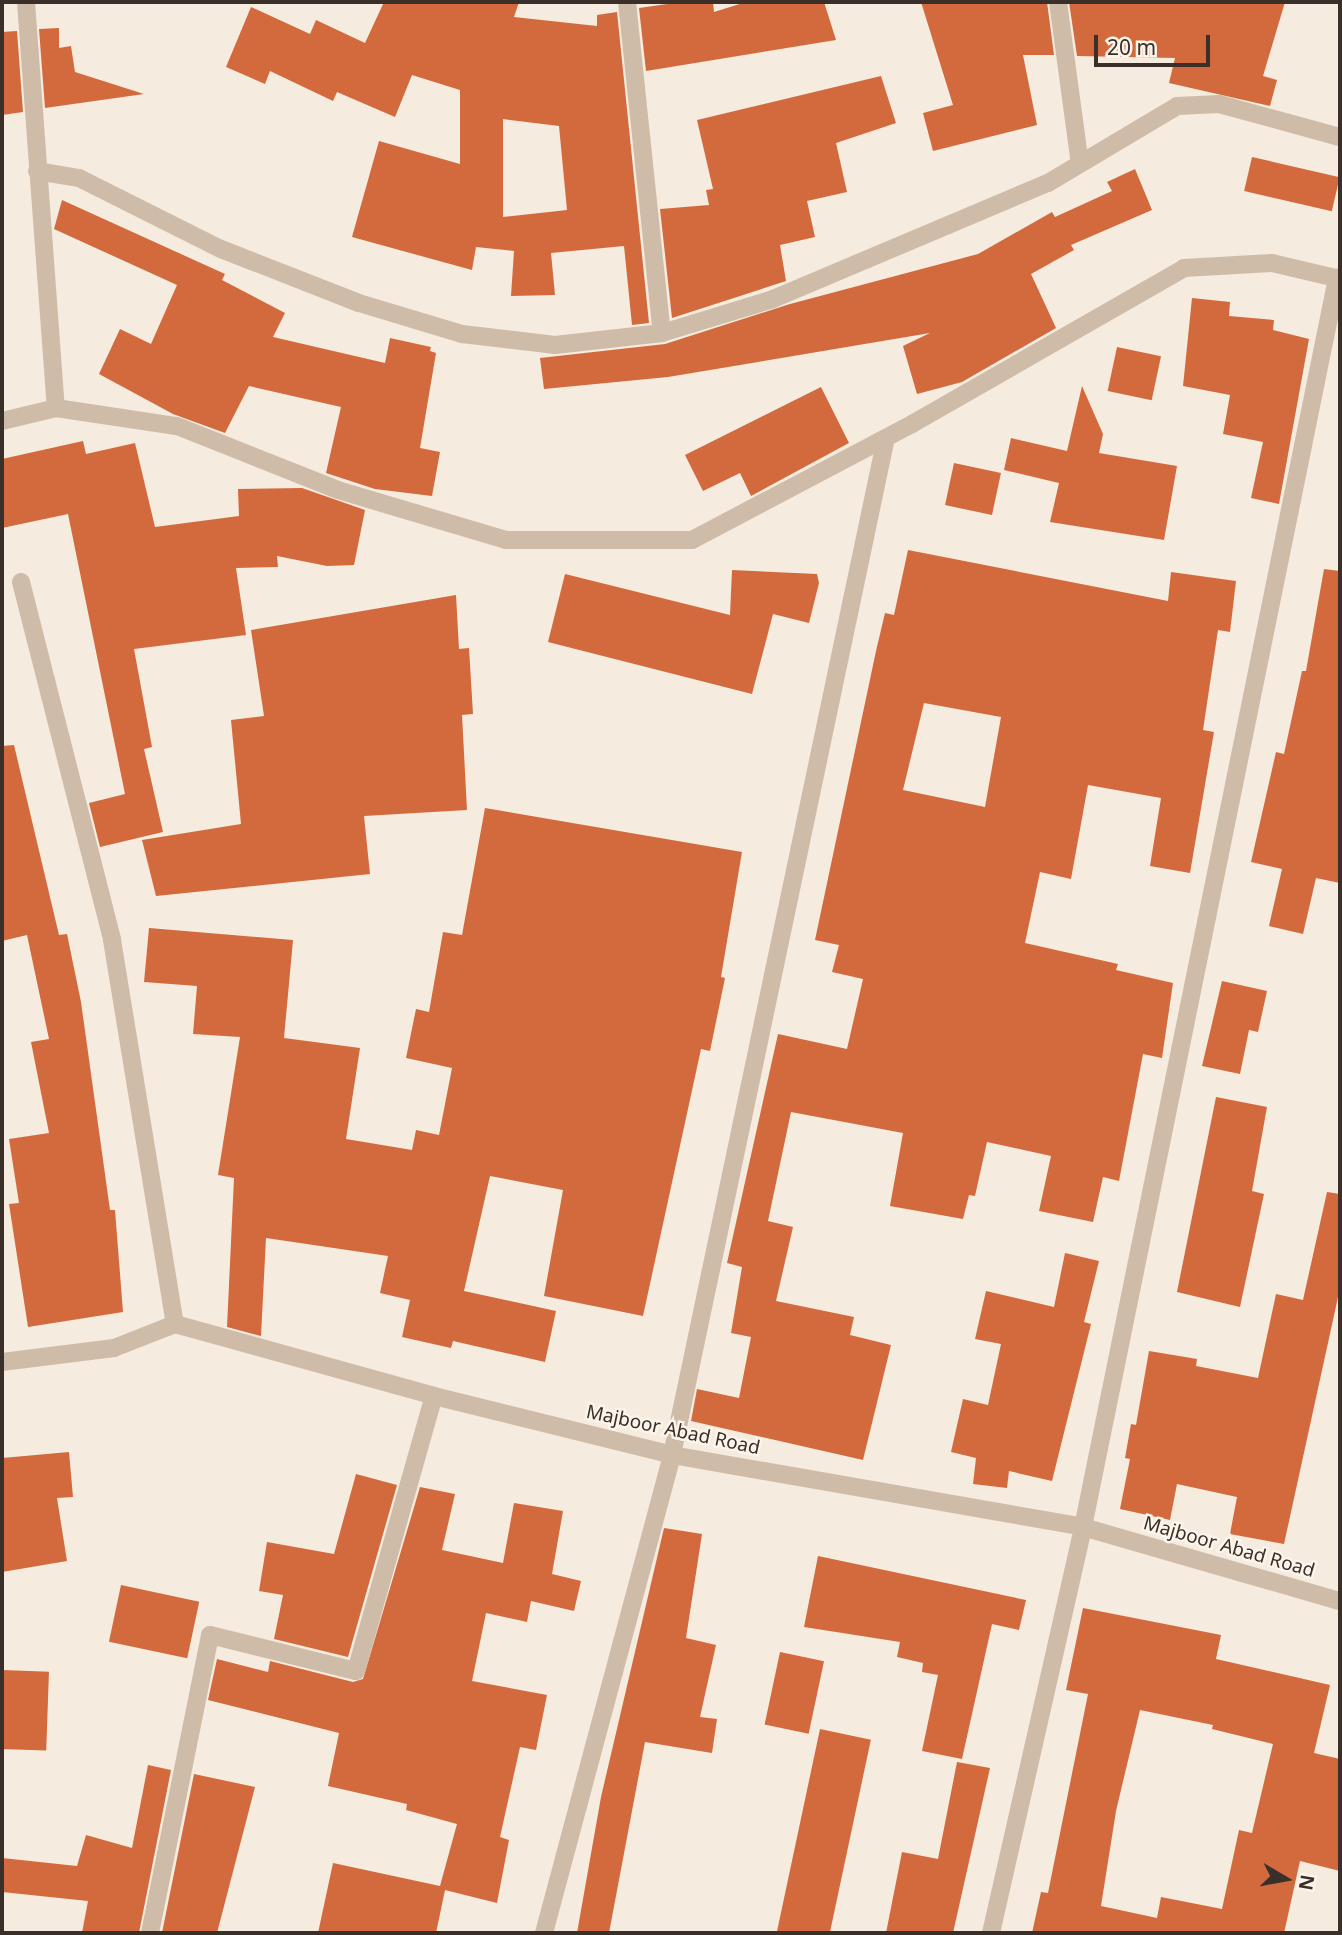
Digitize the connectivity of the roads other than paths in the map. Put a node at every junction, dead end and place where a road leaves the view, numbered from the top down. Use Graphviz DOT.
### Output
graph roads {
  1 [pos="26,2"];
  2 [pos="627,2"];
  3 [pos="1058,2"];
  4 [pos="1340,137"];
  5 [pos="1080,164"];
  6 [pos="37,171"];
  7 [pos="1338,278"];
  8 [pos="662,333"];
  9 [pos="56,408"];
  10 [pos="2,421"];
  11 [pos="887,438"];
  12 [pos="21,582"];
  13 [pos="175,1324"];
  14 [pos="2,1362"];
  15 [pos="434,1396"];
  16 [pos="672,1455"];
  17 [pos="1083,1527"];
  18 [pos="1340,1601"];
  19 [pos="150,1933"];
  20 [pos="544,1933"];
  21 [pos="991,1933"];
  1 -- 6 [label="street"];
  2 -- 8 [label="street"];
  3 -- 5 [label="street"];
  4 -- 5 [label="street"];
  5 -- 8 [label="street"];
  6 -- 8 [label="street"];
  6 -- 9 [label="street"];
  7 -- 11 [label="street"];
  7 -- 17 [label="street"];
  9 -- 10 [label="street"];
  9 -- 11 [label="street"];
  11 -- 16 [label="street"];
  12 -- 13 [label="street"];
  13 -- 14 [label="street"];
  13 -- 15 [label="street, Majboor Abad Road"];
  15 -- 16 [label="street, Majboor Abad Road"];
  15 -- 19 [label="street"];
  16 -- 17 [label="street, Majboor Abad Road"];
  16 -- 20 [label="street"];
  17 -- 18 [label="street, Majboor Abad Road"];
  17 -- 21 [label="street"];
}
